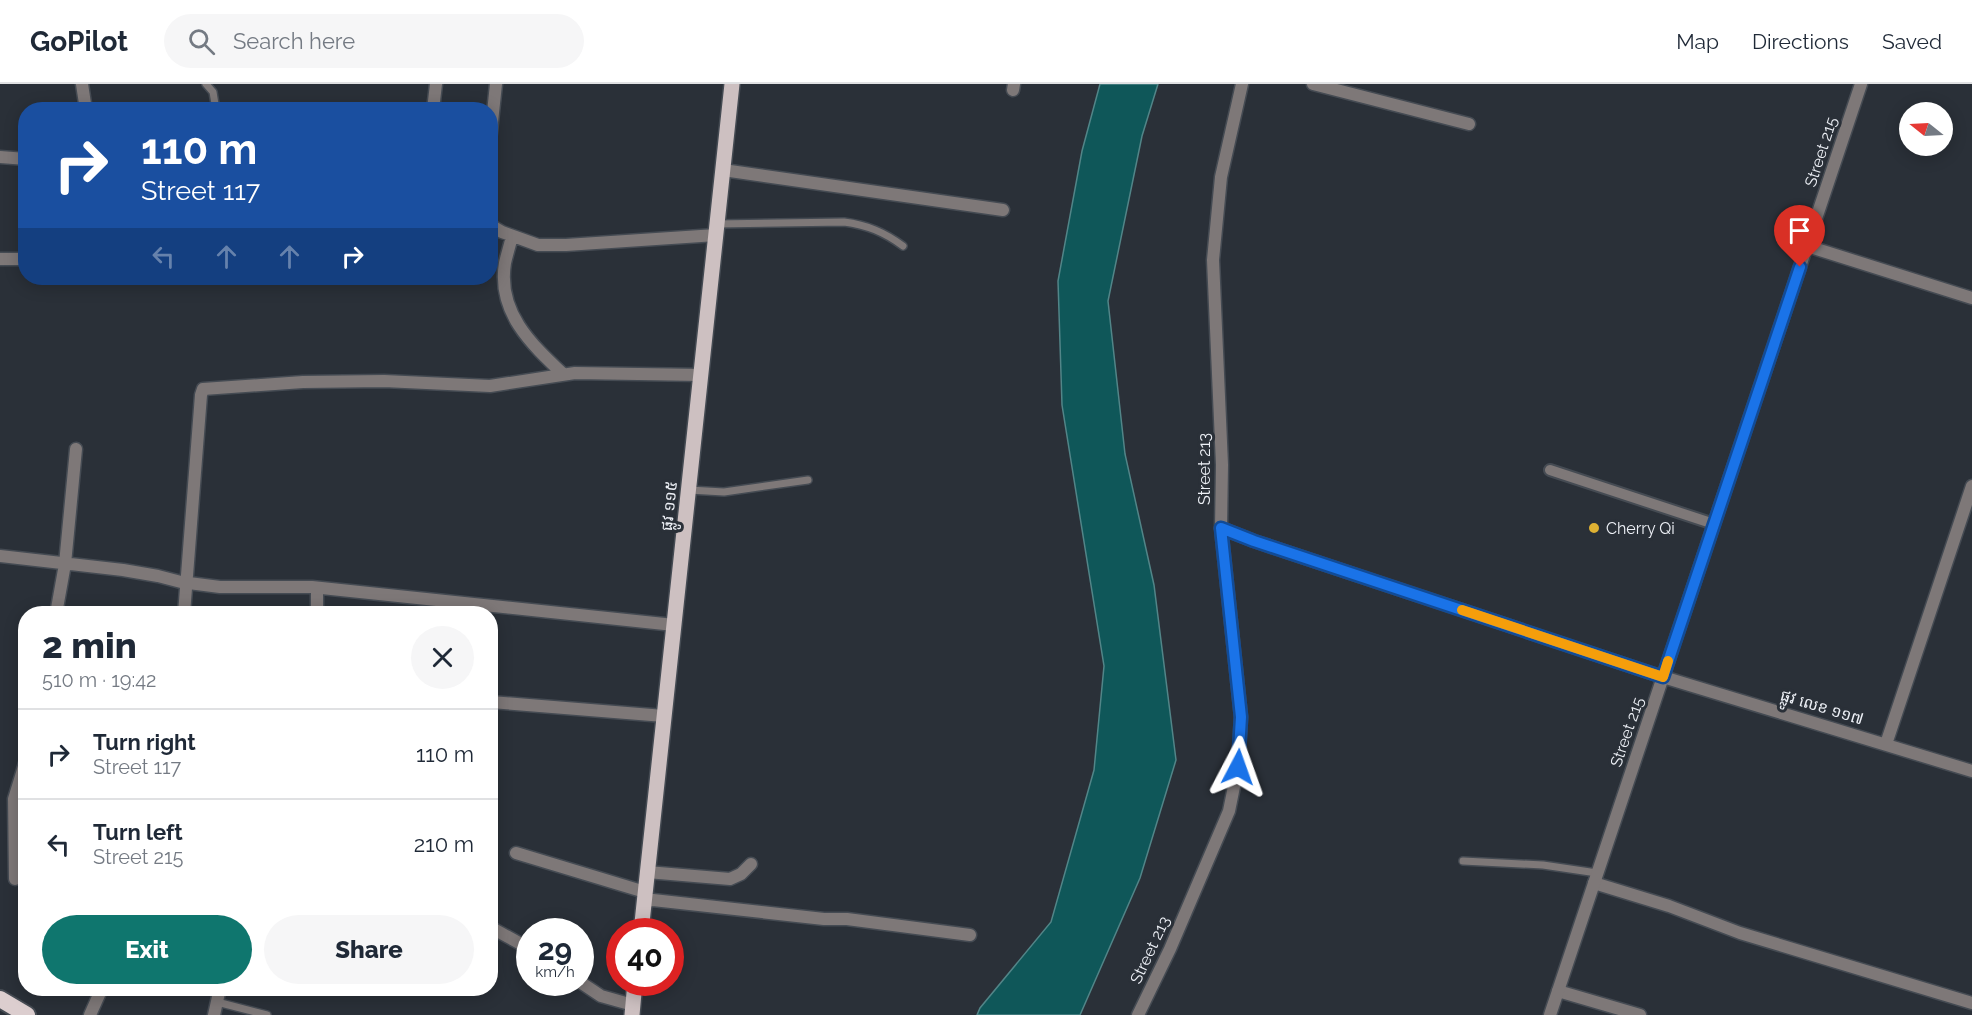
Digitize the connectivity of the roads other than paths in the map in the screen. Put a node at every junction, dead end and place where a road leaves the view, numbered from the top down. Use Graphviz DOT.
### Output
graph roads {
  1 [pos="80,84"];
  2 [pos="206,84"];
  3 [pos="436,84"];
  4 [pos="496,84"];
  5 [pos="732,84"];
  6 [pos="1242,84"];
  7 [pos="1313,84"];
  8 [pos="1861,84"];
  9 [pos="84,102"];
  10 [pos="215,102"];
  11 [pos="434,102"];
  12 [pos="494,102"];
  13 [pos="1469,124"];
  14 [pos="0,157"];
  15 [pos="18,158"];
  16 [pos="723,170"];
  17 [pos="1003,210"];
  18 [pos="498,230"];
  19 [pos="717,230"];
  20 [pos="512,236"];
  21 [pos="903,246"];
  22 [pos="1807,246"];
  23 [pos="0,259"];
  24 [pos="18,259"];
  25 [pos="1972,298"];
  26 [pos="563,374"];
  27 [pos="701,375"];
  28 [pos="76,449"];
  29 [pos="1550,471"];
  30 [pos="808,480"];
  31 [pos="1972,486"];
  32 [pos="689,490"];
  33 [pos="1714,524"];
  34 [pos="1221,528"];
  35 [pos="0,556"];
  36 [pos="65,564"];
  37 [pos="186,583"];
  38 [pos="317,588"];
  39 [pos="57,606"];
  40 [pos="185,606"];
  41 [pos="317,606"];
  42 [pos="491,606"];
  43 [pos="498,607"];
  44 [pos="674,625"];
  45 [pos="1663,677"];
  46 [pos="498,703"];
  47 [pos="664,716"];
  48 [pos="1886,744"];
  49 [pos="1972,771"];
  50 [pos="18,786"];
  51 [pos="516,853"];
  52 [pos="1463,861"];
  53 [pos="751,864"];
  54 [pos="647,872"];
  55 [pos="1596,878"];
  56 [pos="15,879"];
  57 [pos="645,897"];
  58 [pos="643,918"];
  59 [pos="498,931"];
  60 [pos="970,935"];
  61 [pos="516,941"];
  62 [pos="594,991"];
  63 [pos="1558,992"];
  64 [pos="98,996"];
  65 [pos="218,996"];
  66 [pos="0,999"];
  67 [pos="217,1002"];
  68 [pos="1972,1003"];
  69 [pos="632,1010"];
  70 [pos="27,1015"];
  71 [pos="90,1015"];
  72 [pos="214,1015"];
  73 [pos="267,1015"];
  74 [pos="1138,1015"];
  75 [pos="1550,1015"];
  76 [pos="1640,1015"];
  1 -- 9 [label="street"];
  2 -- 10 [label="lane"];
  3 -- 11 [label="street"];
  4 -- 12 [label="street"];
  5 -- 16 [label="main road, ផ្លូវ ១១៥"];
  6 -- 34 [label="street, Street 213"];
  7 -- 13 [label="street"];
  8 -- 22 [label="street, Street 215"];
  14 -- 15 [label="street"];
  16 -- 17 [label="street"];
  16 -- 19 [label="main road, ផ្លូវ ១១៥"];
  18 -- 20 [label="street"];
  19 -- 20 [label="street"];
  19 -- 21 [label="lane"];
  19 -- 27 [label="main road, ផ្លូវ ១១៥"];
  20 -- 26 [label="street"];
  22 -- 25 [label="street"];
  22 -- 33 [label="street, Street 215"];
  23 -- 24 [label="street"];
  26 -- 27 [label="street"];
  26 -- 37 [label="street"];
  27 -- 32 [label="main road, ផ្លូវ ១១៥"];
  28 -- 36 [label="street"];
  29 -- 33 [label="street"];
  30 -- 32 [label="lane"];
  31 -- 48 [label="street"];
  32 -- 44 [label="main road, ផ្លូវ ១១៥"];
  33 -- 45 [label="street, Street 215"];
  34 -- 45 [label="street, ផ្លូវ លេខ ១១៧"];
  34 -- 74 [label="street, Street 213"];
  35 -- 36 [label="street"];
  36 -- 37 [label="street"];
  36 -- 39 [label="street"];
  37 -- 38 [label="street"];
  37 -- 40 [label="street"];
  38 -- 41 [label="street"];
  38 -- 42 [label="street"];
  43 -- 44 [label="street"];
  44 -- 47 [label="main road, ផ្លូវ ១១៥"];
  45 -- 48 [label="street, ផ្លូវ លេខ ១១៧"];
  45 -- 55 [label="street, Street 215"];
  46 -- 47 [label="street"];
  47 -- 54 [label="main road, ផ្លូវ ១១៥"];
  48 -- 49 [label="street, ផ្លូវ លេខ ១១៧"];
  50 -- 56 [label="street"];
  51 -- 57 [label="street"];
  52 -- 55 [label="lane"];
  53 -- 54 [label="street"];
  54 -- 57 [label="main road, ផ្លូវ ១១៥"];
  55 -- 63 [label="street, Street 215"];
  55 -- 68 [label="street"];
  57 -- 58 [label="main road, ផ្លូវ ១១៥"];
  57 -- 60 [label="street"];
  59 -- 61 [label="street"];
  62 -- 69 [label="street"];
  63 -- 75 [label="street, Street 215"];
  63 -- 76 [label="street"];
  64 -- 71 [label="street"];
  65 -- 67 [label="street"];
  66 -- 70 [label="highway"];
  67 -- 72 [label="street"];
  67 -- 73 [label="lane"];
}
